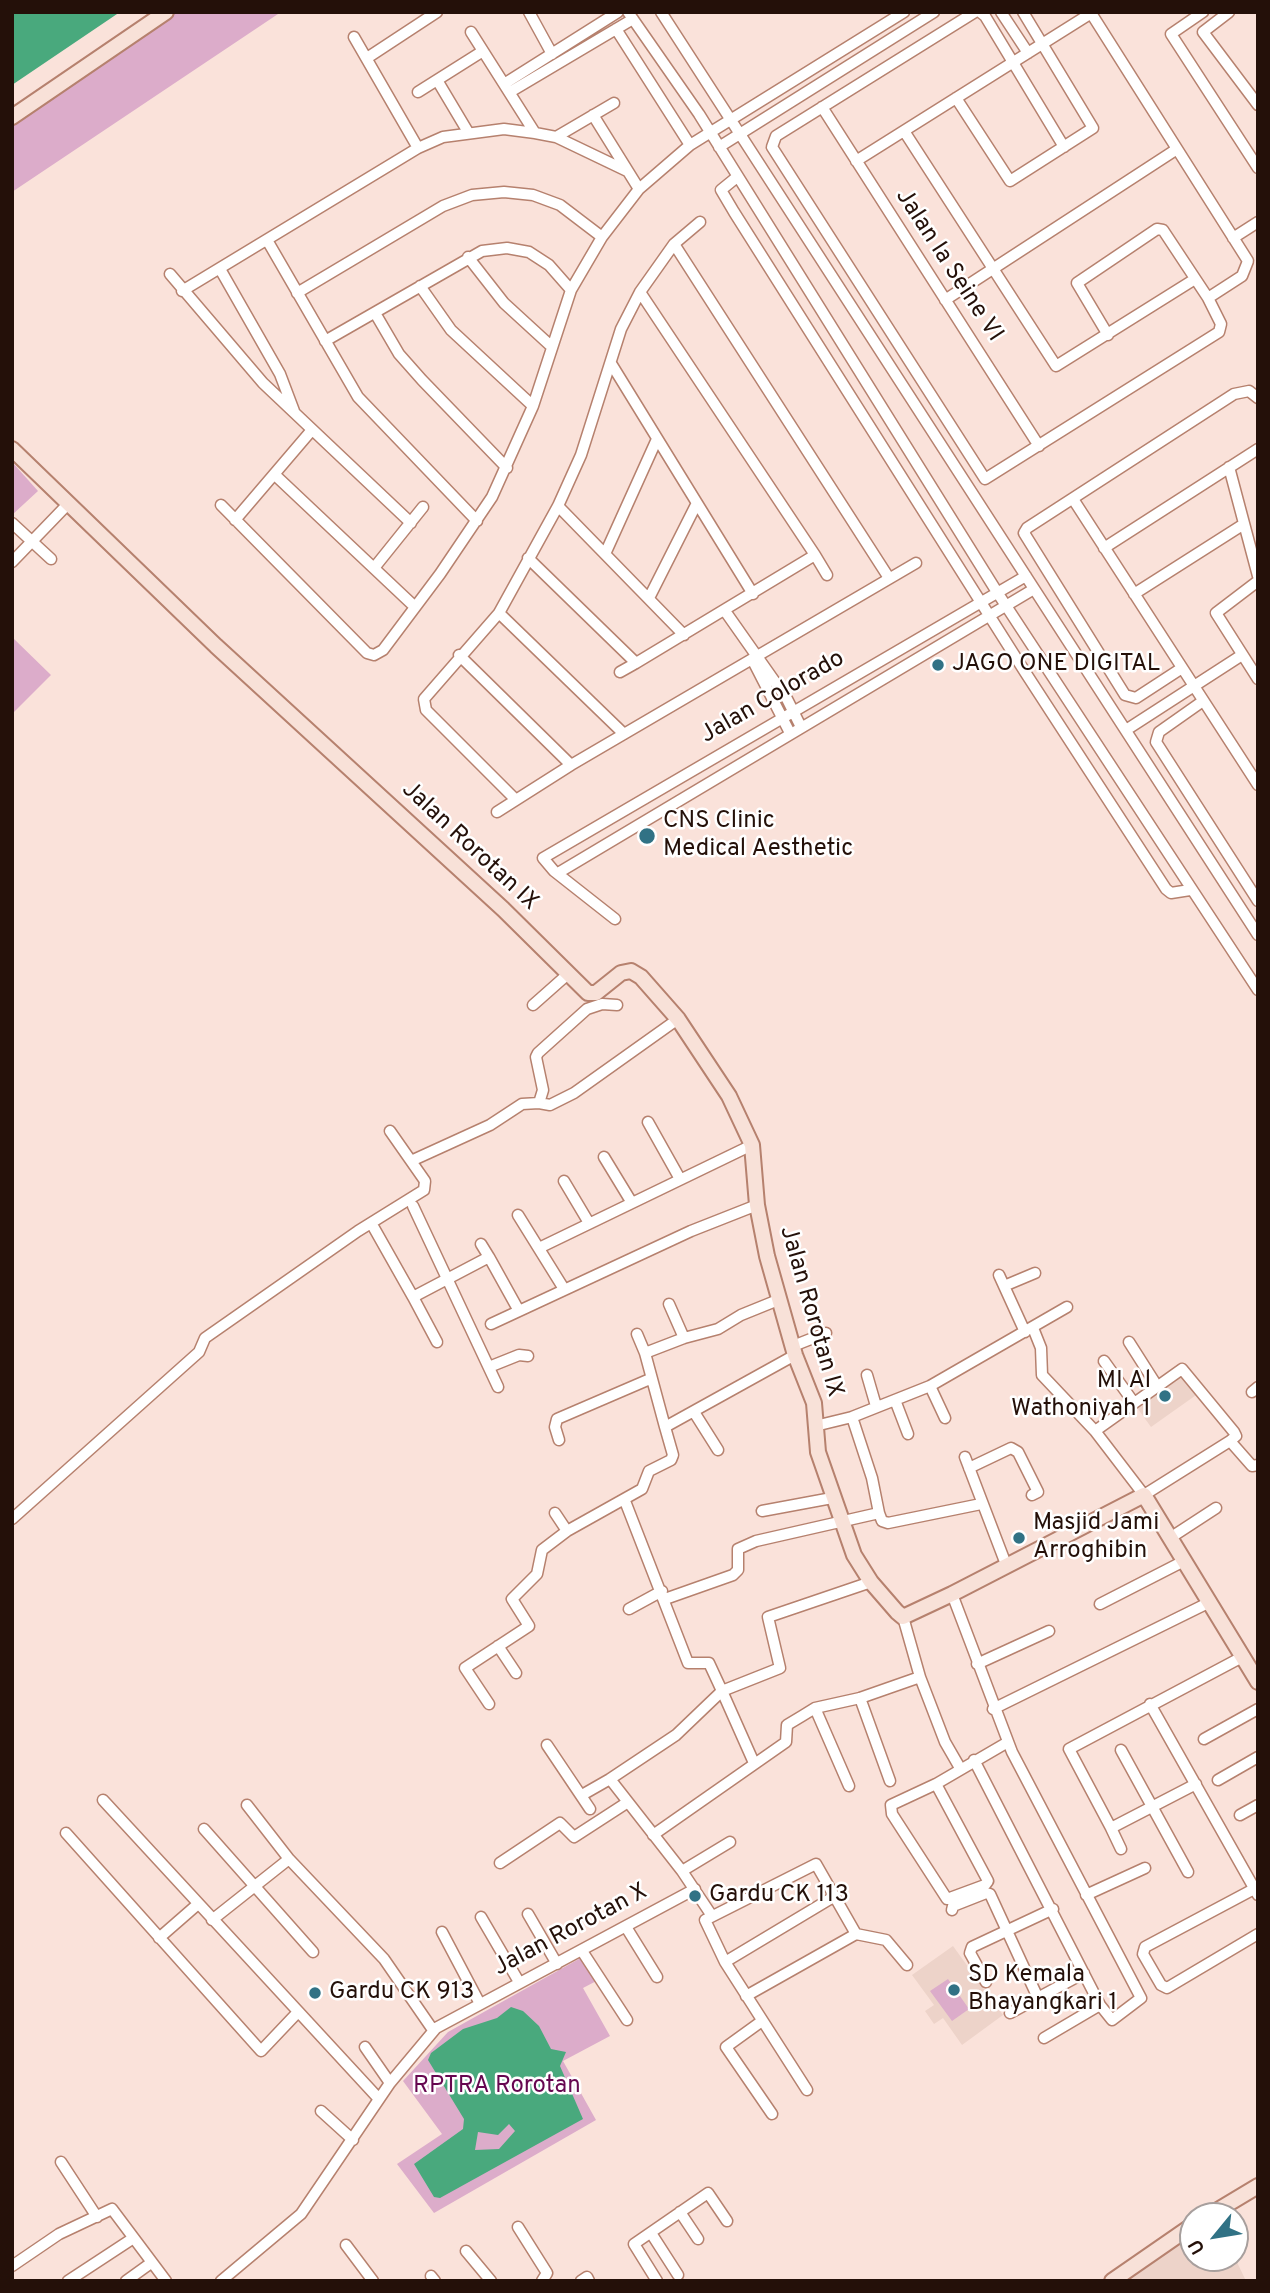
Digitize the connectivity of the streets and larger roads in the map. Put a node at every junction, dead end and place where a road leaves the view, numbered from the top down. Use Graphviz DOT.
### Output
graph roads {
  1 [pos="166,12"];
  2 [pos="437,12"];
  3 [pos="528,12"];
  4 [pos="618,12"];
  5 [pos="662,12"];
  6 [pos="934,12"];
  7 [pos="977,12"];
  8 [pos="1001,12"];
  9 [pos="1023,12"];
  10 [pos="1203,12"];
  11 [pos="1229,12"];
  12 [pos="902,13"];
  13 [pos="1092,13"];
  14 [pos="630,16"];
  15 [pos="605,18"];
  16 [pos="613,31"];
  17 [pos="471,32"];
  18 [pos="354,37"];
  19 [pos="1042,44"];
  20 [pos="483,51"];
  21 [pos="1028,53"];
  22 [pos="552,54"];
  23 [pos="367,58"];
  24 [pos="1011,64"];
  25 [pos="437,80"];
  26 [pos="507,88"];
  27 [pos="418,92"];
  28 [pos="956,98"];
  29 [pos="614,103"];
  30 [pos="1258,105"];
  31 [pos="822,107"];
  32 [pos="593,115"];
  33 [pos="12,117"];
  34 [pos="731,120"];
  35 [pos="904,131"];
  36 [pos="468,132"];
  37 [pos="535,133"];
  38 [pos="709,133"];
  39 [pos="740,134"];
  40 [pos="556,137"];
  41 [pos="690,145"];
  42 [pos="1064,147"];
  43 [pos="418,148"];
  44 [pos="719,148"];
  45 [pos="1177,149"];
  46 [pos="856,161"];
  47 [pos="1258,168"];
  48 [pos="627,171"];
  49 [pos="737,177"];
  50 [pos="639,190"];
  51 [pos="700,222"];
  52 [pos="1258,222"];
  53 [pos="602,237"];
  54 [pos="1233,238"];
  55 [pos="267,240"];
  56 [pos="674,244"];
  57 [pos="468,257"];
  58 [pos="220,269"];
  59 [pos="992,269"];
  60 [pos="170,274"];
  61 [pos="1195,279"];
  62 [pos="419,286"];
  63 [pos="571,290"];
  64 [pos="182,291"];
  65 [pos="640,292"];
  66 [pos="297,293"];
  67 [pos="1208,298"];
  68 [pos="945,300"];
  69 [pos="374,313"];
  70 [pos="1108,335"];
  71 [pos="325,341"];
  72 [pos="552,347"];
  73 [pos="612,365"];
  74 [pos="860,373"];
  75 [pos="844,382"];
  76 [pos="1258,398"];
  77 [pos="533,406"];
  78 [pos="295,415"];
  79 [pos="312,431"];
  80 [pos="657,439"];
  81 [pos="1040,446"];
  82 [pos="12,449"];
  83 [pos="1258,449"];
  84 [pos="1229,467"];
  85 [pos="507,468"];
  86 [pos="275,475"];
  87 [pos="1073,499"];
  88 [pos="697,503"];
  89 [pos="68,504"];
  90 [pos="221,505"];
  91 [pos="558,506"];
  92 [pos="423,508"];
  93 [pos="235,520"];
  94 [pos="477,521"];
  95 [pos="12,523"];
  96 [pos="411,523"];
  97 [pos="1244,524"];
  98 [pos="32,541"];
  99 [pos="1104,548"];
  100 [pos="605,554"];
  101 [pos="815,555"];
  102 [pos="528,558"];
  103 [pos="51,559"];
  104 [pos="12,562"];
  105 [pos="916,563"];
  106 [pos="374,568"];
  107 [pos="827,575"];
  108 [pos="889,578"];
  109 [pos="1021,578"];
  110 [pos="1258,579"];
  111 [pos="1000,591"];
  112 [pos="1030,592"];
  113 [pos="753,594"];
  114 [pos="1134,594"];
  115 [pos="649,598"];
  116 [pos="981,601"];
  117 [pos="1008,604"];
  118 [pos="415,607"];
  119 [pos="725,611"];
  120 [pos="499,613"];
  121 [pos="989,615"];
  122 [pos="684,635"];
  123 [pos="752,654"];
  124 [pos="459,655"];
  125 [pos="1242,656"];
  126 [pos="636,663"];
  127 [pos="1182,668"];
  128 [pos="620,672"];
  129 [pos="1258,678"];
  130 [pos="1194,686"];
  131 [pos="811,701"];
  132 [pos="1203,701"];
  133 [pos="793,711"];
  134 [pos="820,715"];
  135 [pos="782,718"];
  136 [pos="801,727"];
  137 [pos="1126,730"];
  138 [pos="790,733"];
  139 [pos="624,734"];
  140 [pos="1104,757"];
  141 [pos="571,765"];
  142 [pos="1088,769"];
  143 [pos="1257,783"];
  144 [pos="516,800"];
  145 [pos="498,812"];
  146 [pos="558,873"];
  147 [pos="1190,890"];
  148 [pos="1258,901"];
  149 [pos="615,919"];
  150 [pos="1258,935"];
  151 [pos="568,974"];
  152 [pos="1258,990"];
  153 [pos="533,1005"];
  154 [pos="617,1005"];
  155 [pos="678,1019"];
  156 [pos="539,1103"];
  157 [pos="648,1122"];
  158 [pos="390,1131"];
  159 [pos="752,1145"];
  160 [pos="604,1157"];
  161 [pos="411,1161"];
  162 [pos="680,1180"];
  163 [pos="564,1181"];
  164 [pos="632,1203"];
  165 [pos="757,1205"];
  166 [pos="413,1206"];
  167 [pos="518,1215"];
  168 [pos="589,1223"];
  169 [pos="374,1228"];
  170 [pos="481,1244"];
  171 [pos="539,1248"];
  172 [pos="489,1257"];
  173 [pos="1035,1273"];
  174 [pos="999,1275"];
  175 [pos="447,1280"];
  176 [pos="1004,1286"];
  177 [pos="564,1289"];
  178 [pos="413,1297"];
  179 [pos="778,1300"];
  180 [pos="669,1304"];
  181 [pos="1067,1307"];
  182 [pos="519,1311"];
  183 [pos="491,1324"];
  184 [pos="1029,1330"];
  185 [pos="826,1333"];
  186 [pos="637,1334"];
  187 [pos="684,1338"];
  188 [pos="437,1342"];
  189 [pos="1129,1342"];
  190 [pos="794,1350"];
  191 [pos="645,1353"];
  192 [pos="528,1356"];
  193 [pos="1104,1361"];
  194 [pos="489,1367"];
  195 [pos="867,1375"];
  196 [pos="650,1379"];
  197 [pos="930,1386"];
  198 [pos="1157,1386"];
  199 [pos="498,1387"];
  200 [pos="895,1400"];
  201 [pos="1134,1403"];
  202 [pos="876,1406"];
  203 [pos="694,1412"];
  204 [pos="852,1417"];
  205 [pos="945,1418"];
  206 [pos="815,1426"];
  207 [pos="665,1427"];
  208 [pos="1095,1431"];
  209 [pos="908,1434"];
  210 [pos="559,1440"];
  211 [pos="1230,1441"];
  212 [pos="718,1450"];
  213 [pos="1257,1465"];
  214 [pos="1032,1495"];
  215 [pos="1144,1495"];
  216 [pos="832,1498"];
  217 [pos="625,1501"];
  218 [pos="981,1504"];
  219 [pos="1216,1508"];
  220 [pos="762,1511"];
  221 [pos="555,1513"];
  222 [pos="878,1513"];
  223 [pos="12,1519"];
  224 [pos="841,1520"];
  225 [pos="567,1531"];
  226 [pos="1170,1538"];
  227 [pos="1184,1561"];
  228 [pos="1007,1567"];
  229 [pos="871,1582"];
  230 [pos="951,1594"];
  231 [pos="664,1595"];
  232 [pos="1208,1603"];
  233 [pos="1100,1604"];
  234 [pos="629,1609"];
  235 [pos="903,1617"];
  236 [pos="1049,1631"];
  237 [pos="498,1646"];
  238 [pos="1244,1657"];
  239 [pos="977,1664"];
  240 [pos="516,1673"];
  241 [pos="919,1677"];
  242 [pos="1258,1682"];
  243 [pos="722,1691"];
  244 [pos="860,1698"];
  245 [pos="489,1704"];
  246 [pos="1150,1704"];
  247 [pos="815,1708"];
  248 [pos="993,1709"];
  249 [pos="1258,1709"];
  250 [pos="1006,1738"];
  251 [pos="1204,1739"];
  252 [pos="547,1745"];
  253 [pos="1121,1750"];
  254 [pos="1258,1757"];
  255 [pos="974,1760"];
  256 [pos="754,1763"];
  257 [pos="960,1768"];
  258 [pos="610,1779"];
  259 [pos="1218,1780"];
  260 [pos="890,1781"];
  261 [pos="936,1784"];
  262 [pos="1196,1784"];
  263 [pos="849,1786"];
  264 [pos="582,1795"];
  265 [pos="103,1800"];
  266 [pos="628,1802"];
  267 [pos="1258,1804"];
  268 [pos="247,1805"];
  269 [pos="1150,1808"];
  270 [pos="590,1809"];
  271 [pos="1240,1815"];
  272 [pos="1111,1828"];
  273 [pos="204,1829"];
  274 [pos="66,1833"];
  275 [pos="653,1835"];
  276 [pos="730,1842"];
  277 [pos="1121,1849"];
  278 [pos="289,1859"];
  279 [pos="500,1863"];
  280 [pos="1145,1868"];
  281 [pos="682,1871"];
  282 [pos="1188,1872"];
  283 [pos="254,1885"];
  284 [pos="695,1889"];
  285 [pos="1256,1892"];
  286 [pos="1086,1895"];
  287 [pos="835,1896"];
  288 [pos="198,1904"];
  289 [pos="1053,1909"];
  290 [pos="952,1910"];
  291 [pos="528,1914"];
  292 [pos="712,1916"];
  293 [pos="481,1917"];
  294 [pos="212,1920"];
  295 [pos="626,1927"];
  296 [pos="1009,1930"];
  297 [pos="442,1932"];
  298 [pos="856,1934"];
  299 [pos="1258,1934"];
  300 [pos="159,1938"];
  301 [pos="582,1951"];
  302 [pos="313,1952"];
  303 [pos="724,1962"];
  304 [pos="557,1964"];
  305 [pos="907,1965"];
  306 [pos="1084,1973"];
  307 [pos="657,1977"];
  308 [pos="519,1982"];
  309 [pos="986,1982"];
  310 [pos="746,1996"];
  311 [pos="1038,1998"];
  312 [pos="480,2002"];
  313 [pos="1100,2005"];
  314 [pos="1010,2013"];
  315 [pos="301,2014"];
  316 [pos="627,2020"];
  317 [pos="762,2021"];
  318 [pos="437,2028"];
  319 [pos="1044,2038"];
  320 [pos="365,2047"];
  321 [pos="390,2083"];
  322 [pos="807,2090"];
  323 [pos="379,2099"];
  324 [pos="321,2111"];
  325 [pos="772,2114"];
  326 [pos="352,2140"];
  327 [pos="61,2162"];
  328 [pos="1258,2186"];
  329 [pos="1231,2202"];
  330 [pos="680,2213"];
  331 [pos="97,2217"];
  332 [pos="727,2221"];
  333 [pos="518,2227"];
  334 [pos="651,2233"];
  335 [pos="1179,2235"];
  336 [pos="132,2239"];
  337 [pos="698,2239"];
  338 [pos="346,2245"];
  339 [pos="466,2251"];
  340 [pos="151,2263"];
  341 [pos="12,2266"];
  342 [pos="678,2275"];
  343 [pos="68,2281"];
  344 [pos="126,2281"];
  345 [pos="166,2281"];
  346 [pos="221,2281"];
  347 [pos="373,2281"];
  348 [pos="491,2281"];
  349 [pos="542,2281"];
  350 [pos="581,2281"];
  351 [pos="589,2281"];
  352 [pos="657,2281"];
  353 [pos="1112,2281"];
  1 -- 33 [label="street"];
  2 -- 23 [label="street"];
  3 -- 22 [label="street"];
  4 -- 15 [label="street"];
  5 -- 34 [label="street"];
  6 -- 39 [label="street"];
  7 -- 24 [label="street"];
  7 -- 31 [label="street"];
  8 -- 21 [label="street"];
  9 -- 19 [label="street"];
  10 -- 47 [label="street"];
  11 -- 30 [label="street"];
  12 -- 34 [label="street"];
  13 -- 19 [label="street"];
  13 -- 45 [label="street"];
  14 -- 16 [label="street"];
  14 -- 38 [label="street"];
  15 -- 16 [label="street"];
  15 -- 22 [label="street"];
  16 -- 26 [label="street"];
  16 -- 41 [label="street"];
  17 -- 20 [label="street"];
  18 -- 23 [label="street"];
  19 -- 21 [label="street"];
  19 -- 42 [label="street"];
  20 -- 25 [label="street"];
  20 -- 26 [label="street"];
  21 -- 24 [label="street"];
  22 -- 26 [label="street"];
  23 -- 43 [label="street"];
  24 -- 28 [label="street"];
  24 -- 42 [label="street"];
  25 -- 27 [label="street"];
  25 -- 36 [label="street"];
  26 -- 37 [label="street"];
  28 -- 35 [label="street"];
  28 -- 42 [label="street"];
  29 -- 32 [label="street"];
  31 -- 46 [label="street, Jalan la Seine VI"];
  31 -- 81 [label="street"];
  32 -- 40 [label="street"];
  32 -- 48 [label="street"];
  34 -- 38 [label="street"];
  34 -- 39 [label="street"];
  35 -- 46 [label="street"];
  35 -- 59 [label="street"];
  36 -- 37 [label="street"];
  36 -- 43 [label="street"];
  37 -- 40 [label="street"];
  38 -- 41 [label="street"];
  38 -- 44 [label="street"];
  39 -- 44 [label="street"];
  39 -- 109 [label="street"];
  40 -- 48 [label="street"];
  41 -- 50 [label="street"];
  43 -- 55 [label="street"];
  44 -- 49 [label="street"];
  45 -- 54 [label="street"];
  45 -- 59 [label="street"];
  46 -- 68 [label="street, Jalan la Seine VI"];
  48 -- 50 [label="street"];
  49 -- 74 [label="street"];
  49 -- 75 [label="street"];
  50 -- 53 [label="street"];
  51 -- 56 [label="street"];
  52 -- 54 [label="street"];
  53 -- 63 [label="street"];
  53 -- 66 [label="street"];
  54 -- 67 [label="street"];
  55 -- 58 [label="street"];
  55 -- 66 [label="street"];
  56 -- 65 [label="street"];
  56 -- 108 [label="street"];
  57 -- 62 [label="street"];
  57 -- 63 [label="street"];
  57 -- 72 [label="street"];
  58 -- 64 [label="street"];
  58 -- 78 [label="street"];
  59 -- 68 [label="street"];
  59 -- 70 [label="street"];
  60 -- 64 [label="street"];
  61 -- 67 [label="street"];
  61 -- 70 [label="street"];
  61 -- 70 [label="street"];
  62 -- 69 [label="street"];
  62 -- 77 [label="street"];
  63 -- 72 [label="street"];
  64 -- 78 [label="street"];
  65 -- 73 [label="street"];
  65 -- 101 [label="street"];
  66 -- 71 [label="street"];
  67 -- 81 [label="street"];
  68 -- 81 [label="street, Jalan la Seine VI"];
  69 -- 71 [label="street"];
  69 -- 85 [label="street"];
  71 -- 94 [label="street"];
  72 -- 77 [label="street"];
  73 -- 80 [label="street"];
  73 -- 91 [label="street"];
  74 -- 75 [label="street"];
  74 -- 111 [label="street"];
  75 -- 116 [label="street"];
  76 -- 87 [label="street"];
  77 -- 85 [label="street"];
  78 -- 79 [label="street"];
  79 -- 86 [label="street"];
  79 -- 96 [label="street"];
  80 -- 88 [label="street"];
  80 -- 100 [label="street"];
  82 -- 89 [label="street, Jalan Rorotan IX"];
  83 -- 84 [label="street"];
  84 -- 97 [label="street"];
  84 -- 99 [label="street"];
  85 -- 94 [label="street"];
  86 -- 93 [label="street"];
  86 -- 106 [label="street"];
  87 -- 99 [label="street"];
  87 -- 127 [label="street"];
  88 -- 113 [label="street"];
  88 -- 115 [label="street"];
  89 -- 98 [label="street"];
  89 -- 151 [label="street, Jalan Rorotan IX"];
  90 -- 93 [label="street"];
  91 -- 100 [label="street"];
  91 -- 102 [label="street"];
  92 -- 96 [label="street"];
  93 -- 118 [label="street"];
  94 -- 118 [label="street"];
  95 -- 98 [label="street"];
  96 -- 106 [label="street"];
  97 -- 110 [label="street"];
  97 -- 114 [label="street"];
  98 -- 103 [label="street"];
  98 -- 104 [label="street"];
  99 -- 114 [label="street"];
  100 -- 115 [label="street"];
  101 -- 107 [label="street"];
  101 -- 113 [label="street"];
  102 -- 120 [label="street"];
  102 -- 126 [label="street"];
  105 -- 108 [label="street"];
  106 -- 118 [label="street"];
  108 -- 123 [label="street"];
  109 -- 111 [label="street, Jalan Colorado"];
  109 -- 112 [label="street"];
  110 -- 125 [label="street"];
  111 -- 116 [label="street, Jalan Colorado"];
  111 -- 117 [label="street"];
  112 -- 117 [label="street, Jalan Colorado"];
  112 -- 137 [label="street"];
  113 -- 119 [label="street"];
  114 -- 127 [label="street"];
  115 -- 122 [label="street"];
  116 -- 121 [label="street"];
  116 -- 131 [label="street, Jalan Colorado"];
  117 -- 121 [label="street, Jalan Colorado"];
  117 -- 140 [label="street"];
  119 -- 122 [label="street"];
  119 -- 123 [label="street"];
  120 -- 124 [label="street"];
  120 -- 139 [label="street"];
  121 -- 134 [label="street, Jalan Colorado"];
  121 -- 142 [label="street"];
  122 -- 126 [label="street"];
  123 -- 133 [label="street"];
  123 -- 135 [label="street"];
  123 -- 139 [label="street"];
  124 -- 141 [label="street"];
  124 -- 144 [label="street"];
  125 -- 129 [label="street"];
  125 -- 130 [label="street"];
  126 -- 128 [label="street"];
  127 -- 130 [label="street"];
  130 -- 132 [label="street"];
  130 -- 137 [label="street"];
  131 -- 133 [label="street, Jalan Colorado"];
  131 -- 134 [label="street"];
  132 -- 143 [label="street"];
  132 -- 148 [label="street"];
  133 -- 135 [label="street, Jalan Colorado"];
  133 -- 136 [label="street"];
  134 -- 136 [label="street, Jalan Colorado"];
  135 -- 138 [label="street"];
  135 -- 146 [label="street, Jalan Colorado"];
  136 -- 138 [label="street, Jalan Colorado"];
  137 -- 150 [label="street"];
  138 -- 146 [label="street, Jalan Colorado"];
  139 -- 141 [label="street"];
  140 -- 142 [label="street"];
  140 -- 147 [label="street"];
  141 -- 144 [label="street"];
  142 -- 147 [label="street"];
  144 -- 145 [label="street"];
  146 -- 149 [label="street"];
  147 -- 152 [label="street"];
  151 -- 153 [label="street"];
  151 -- 155 [label="street, Jalan Rorotan IX"];
  154 -- 156 [label="street"];
  155 -- 156 [label="street"];
  155 -- 159 [label="street, Jalan Rorotan IX"];
  156 -- 161 [label="street"];
  157 -- 162 [label="street"];
  158 -- 161 [label="street"];
  159 -- 162 [label="street"];
  159 -- 165 [label="street, Jalan Rorotan IX"];
  160 -- 164 [label="street"];
  161 -- 223 [label="street"];
  162 -- 164 [label="street"];
  163 -- 168 [label="street"];
  164 -- 168 [label="street"];
  165 -- 177 [label="street"];
  165 -- 179 [label="street, Jalan Rorotan IX"];
  166 -- 175 [label="street"];
  167 -- 171 [label="street"];
  168 -- 171 [label="street"];
  169 -- 178 [label="street"];
  170 -- 172 [label="street"];
  171 -- 177 [label="street"];
  172 -- 175 [label="street"];
  172 -- 182 [label="street"];
  173 -- 176 [label="street"];
  174 -- 176 [label="street"];
  175 -- 178 [label="street"];
  175 -- 194 [label="street"];
  176 -- 184 [label="street"];
  177 -- 182 [label="street"];
  178 -- 188 [label="street"];
  179 -- 187 [label="street"];
  179 -- 190 [label="street, Jalan Rorotan IX"];
  180 -- 187 [label="street"];
  181 -- 184 [label="street"];
  182 -- 183 [label="street"];
  184 -- 197 [label="street"];
  184 -- 208 [label="street"];
  185 -- 190 [label="street"];
  186 -- 191 [label="street"];
  187 -- 191 [label="street"];
  189 -- 198 [label="street"];
  190 -- 203 [label="street"];
  190 -- 206 [label="street, Jalan Rorotan IX"];
  191 -- 196 [label="street"];
  192 -- 194 [label="street"];
  193 -- 201 [label="street"];
  194 -- 199 [label="street"];
  195 -- 202 [label="street"];
  196 -- 207 [label="street"];
  196 -- 210 [label="street"];
  197 -- 200 [label="street"];
  197 -- 205 [label="street"];
  198 -- 201 [label="street"];
  198 -- 211 [label="street"];
  200 -- 202 [label="street"];
  200 -- 209 [label="street"];
  201 -- 208 [label="street"];
  202 -- 204 [label="street"];
  203 -- 207 [label="street"];
  203 -- 212 [label="street"];
  204 -- 206 [label="street"];
  204 -- 222 [label="street"];
  206 -- 216 [label="street, Jalan Rorotan IX"];
  207 -- 217 [label="street"];
  208 -- 215 [label="street"];
  211 -- 213 [label="street"];
  211 -- 215 [label="street"];
  214 -- 218 [label="street"];
  215 -- 226 [label="street"];
  215 -- 228 [label="street"];
  216 -- 220 [label="street"];
  216 -- 224 [label="street, Jalan Rorotan IX"];
  217 -- 225 [label="street"];
  217 -- 231 [label="street"];
  218 -- 222 [label="street"];
  218 -- 228 [label="street"];
  219 -- 226 [label="street"];
  221 -- 225 [label="street"];
  222 -- 224 [label="street"];
  224 -- 229 [label="street, Jalan Rorotan IX"];
  224 -- 231 [label="street"];
  225 -- 237 [label="street"];
  226 -- 227 [label="street"];
  227 -- 232 [label="street"];
  227 -- 233 [label="street"];
  228 -- 230 [label="street"];
  229 -- 235 [label="street, Jalan Rorotan IX"];
  229 -- 243 [label="street"];
  230 -- 235 [label="street"];
  230 -- 239 [label="street"];
  231 -- 234 [label="street"];
  231 -- 243 [label="street"];
  232 -- 238 [label="street"];
  232 -- 248 [label="street"];
  235 -- 241 [label="street"];
  236 -- 239 [label="street"];
  237 -- 240 [label="street"];
  237 -- 245 [label="street"];
  238 -- 242 [label="street"];
  238 -- 246 [label="street"];
  239 -- 248 [label="street"];
  241 -- 244 [label="street"];
  241 -- 257 [label="street"];
  243 -- 256 [label="street"];
  243 -- 258 [label="street"];
  244 -- 247 [label="street"];
  244 -- 260 [label="street"];
  246 -- 262 [label="street"];
  246 -- 272 [label="street"];
  247 -- 256 [label="street"];
  247 -- 263 [label="street"];
  248 -- 250 [label="street"];
  249 -- 251 [label="street"];
  250 -- 255 [label="street"];
  250 -- 286 [label="street"];
  252 -- 264 [label="street"];
  253 -- 269 [label="street"];
  254 -- 259 [label="street"];
  255 -- 257 [label="street"];
  255 -- 289 [label="street"];
  256 -- 275 [label="street"];
  257 -- 261 [label="street"];
  258 -- 264 [label="street"];
  258 -- 266 [label="street"];
  261 -- 261 [label="street"];
  262 -- 269 [label="street"];
  262 -- 285 [label="street"];
  264 -- 270 [label="street"];
  265 -- 288 [label="street"];
  266 -- 275 [label="street"];
  266 -- 279 [label="street"];
  267 -- 271 [label="street"];
  268 -- 278 [label="street"];
  269 -- 272 [label="street"];
  269 -- 282 [label="street"];
  272 -- 277 [label="street"];
  273 -- 283 [label="street"];
  274 -- 300 [label="street"];
  275 -- 281 [label="street"];
  276 -- 281 [label="street"];
  278 -- 283 [label="street"];
  278 -- 318 [label="street"];
  280 -- 286 [label="street"];
  281 -- 284 [label="street"];
  283 -- 294 [label="street"];
  283 -- 302 [label="street"];
  284 -- 292 [label="street"];
  284 -- 295 [label="street, Jalan Rorotan X"];
  285 -- 299 [label="street"];
  286 -- 313 [label="street"];
  287 -- 292 [label="street"];
  287 -- 298 [label="street"];
  287 -- 303 [label="street"];
  288 -- 294 [label="street"];
  288 -- 300 [label="street"];
  289 -- 296 [label="street"];
  289 -- 306 [label="street"];
  290 -- 296 [label="street"];
  291 -- 304 [label="street"];
  292 -- 303 [label="street"];
  293 -- 308 [label="street"];
  294 -- 315 [label="street"];
  295 -- 301 [label="street, Jalan Rorotan X"];
  295 -- 307 [label="street"];
  296 -- 309 [label="street"];
  296 -- 311 [label="street"];
  297 -- 312 [label="street"];
  298 -- 305 [label="street"];
  298 -- 310 [label="street"];
  300 -- 315 [label="street"];
  301 -- 304 [label="street, Jalan Rorotan X"];
  301 -- 316 [label="street"];
  303 -- 310 [label="street"];
  304 -- 308 [label="street, Jalan Rorotan X"];
  306 -- 311 [label="street"];
  306 -- 313 [label="street"];
  308 -- 312 [label="street, Jalan Rorotan X"];
  310 -- 317 [label="street"];
  311 -- 314 [label="street"];
  312 -- 318 [label="street, Jalan Rorotan X"];
  313 -- 319 [label="street"];
  315 -- 323 [label="street"];
  317 -- 322 [label="street"];
  317 -- 325 [label="street"];
  318 -- 321 [label="street, Jalan Rorotan X"];
  320 -- 321 [label="street"];
  321 -- 323 [label="street, Jalan Rorotan X"];
  323 -- 326 [label="street, Jalan Rorotan X"];
  324 -- 326 [label="street"];
  326 -- 346 [label="street, Jalan Rorotan X"];
  327 -- 331 [label="street"];
  328 -- 329 [label="street"];
  330 -- 332 [label="street"];
  330 -- 334 [label="street"];
  330 -- 337 [label="street"];
  331 -- 336 [label="street"];
  331 -- 341 [label="street"];
  333 -- 349 [label="street"];
  334 -- 342 [label="street"];
  334 -- 352 [label="street"];
  335 -- 353 [label="street"];
  336 -- 340 [label="street"];
  336 -- 343 [label="street"];
  338 -- 347 [label="street"];
  339 -- 348 [label="street"];
  340 -- 344 [label="street"];
  340 -- 345 [label="street"];
  350 -- 351 [label="street"];
}
